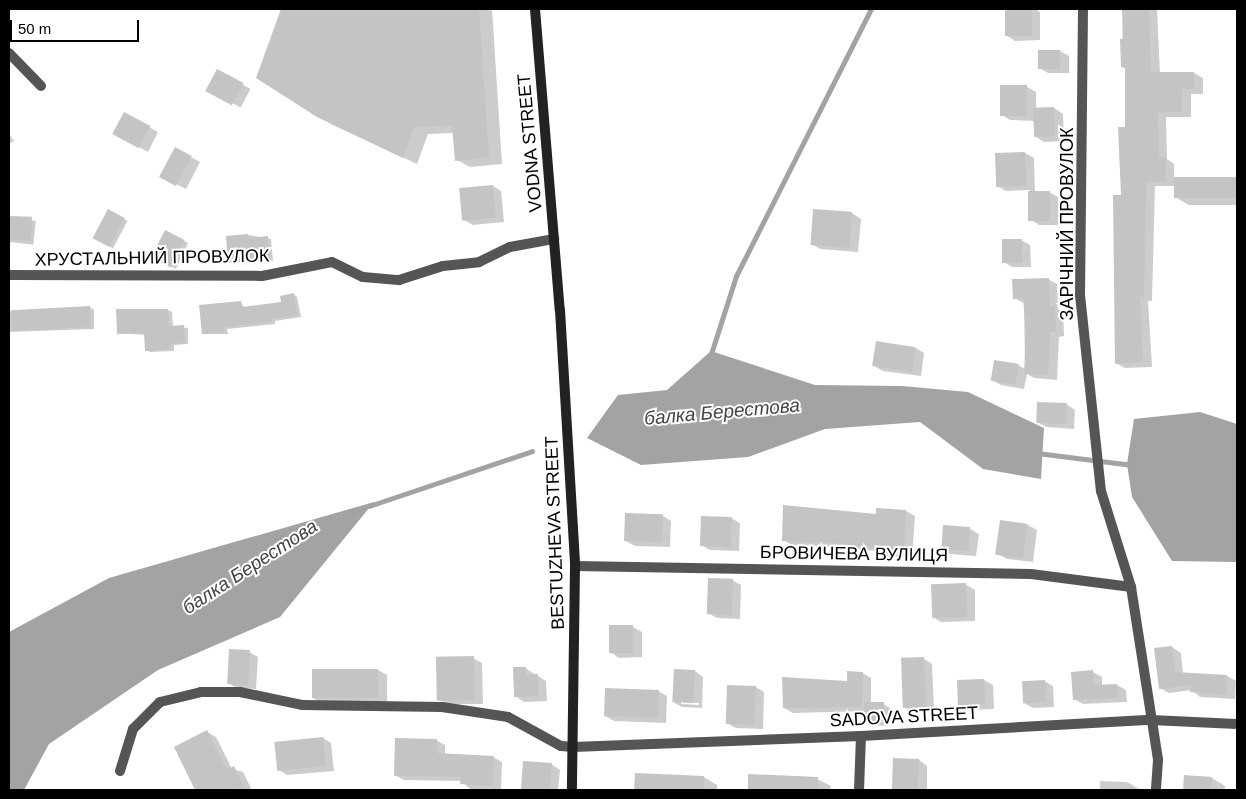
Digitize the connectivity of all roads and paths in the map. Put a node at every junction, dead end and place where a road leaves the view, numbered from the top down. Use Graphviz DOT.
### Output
graph roads {
  1 [pos="535,9"];
  2 [pos="1084,9"];
  3 [pos="9,53"];
  4 [pos="41,86"];
  5 [pos="554,239"];
  6 [pos="557,274"];
  7 [pos="9,275"];
  8 [pos="575,566"];
  9 [pos="1131,587"];
  10 [pos="1151,720"];
  11 [pos="1237,724"];
  12 [pos="861,736"];
  13 [pos="573,747"];
  14 [pos="120,770"];
  15 [pos="572,790"];
  16 [pos="859,790"];
  17 [pos="1156,790"];
  1 -- 5 [label="street, VODNA STREET"];
  2 -- 9 [label="street, ЗАРІЧНИЙ ПРОВУЛОК"];
  3 -- 4 [label="street"];
  5 -- 6 [label="street, VODNA STREET"];
  5 -- 7 [label="street, ХРУСТАЛЬНИЙ ПРОВУЛОК"];
  6 -- 8 [label="street, BESTUZHEVA STREET"];
  8 -- 9 [label="street, БРОВИЧЕВА ВУЛИЦЯ"];
  8 -- 13 [label="street, BESTUZHEVA STREET"];
  9 -- 10 [label="street, ЗАРІЧНИЙ ПРОВУЛОК"];
  10 -- 11 [label="street, SADOVA STREET"];
  10 -- 12 [label="street, SADOVA STREET"];
  10 -- 17 [label="street, ЗАРІЧНИЙ ПРОВУЛОК"];
  12 -- 13 [label="street, SADOVA STREET"];
  12 -- 16 [label="street"];
  13 -- 14 [label="street, SADOVA STREET"];
  13 -- 15 [label="street, BESTUZHEVA STREET"];
}
